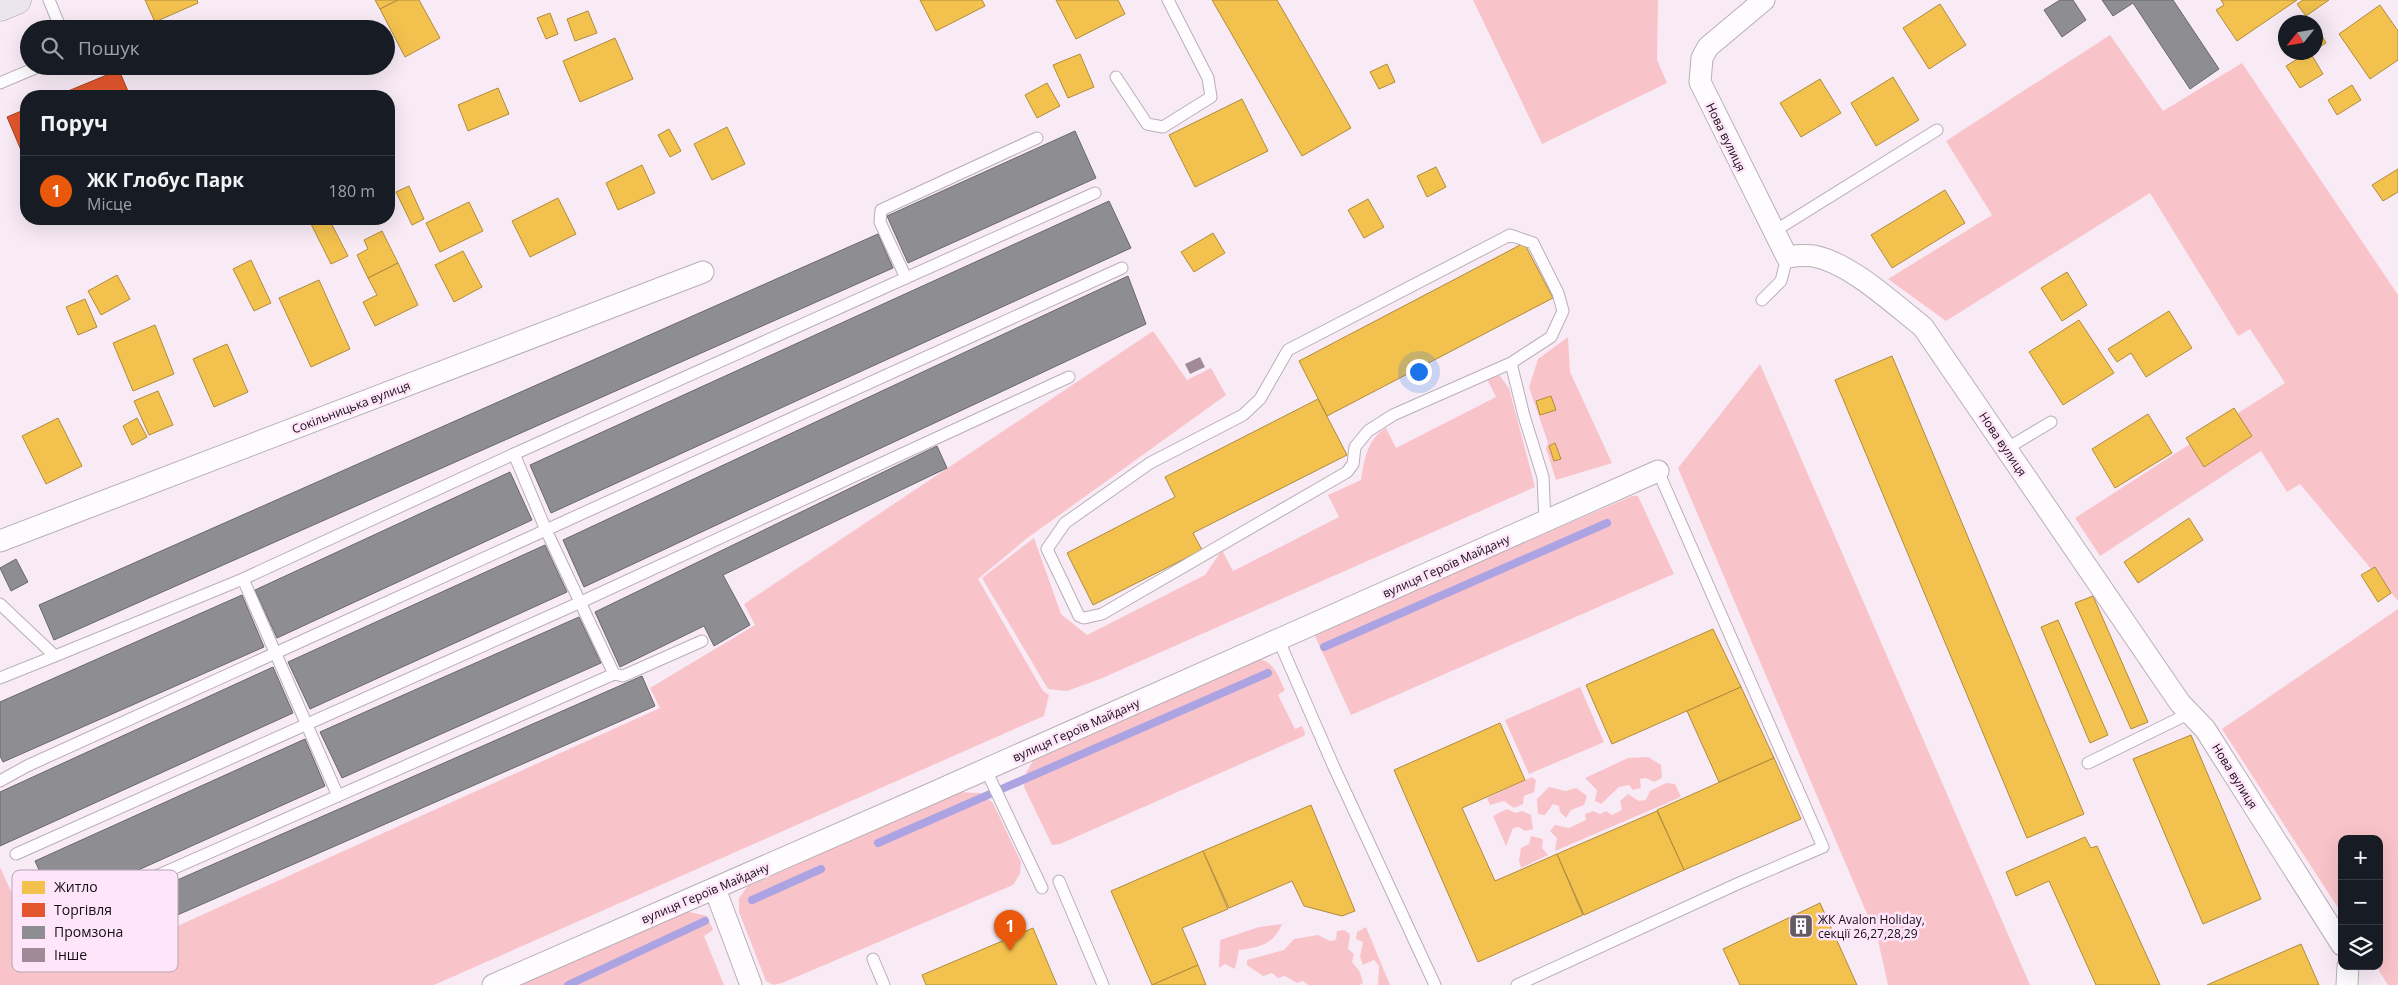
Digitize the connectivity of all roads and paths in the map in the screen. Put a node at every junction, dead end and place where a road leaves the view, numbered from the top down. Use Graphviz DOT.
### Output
graph roads {
  1 [pos="17,0"];
  2 [pos="49,0"];
  3 [pos="1168,0"];
  4 [pos="1764,0"];
  5 [pos="0,7"];
  6 [pos="57,20"];
  7 [pos="20,74"];
  8 [pos="1116,77"];
  9 [pos="0,83"];
  10 [pos="1937,130"];
  11 [pos="1038,138"];
  12 [pos="1095,193"];
  13 [pos="1773,232"];
  14 [pos="1787,257"];
  15 [pos="1122,268"];
  16 [pos="703,272"];
  17 [pos="906,278"];
  18 [pos="1762,300"];
  19 [pos="1511,362"];
  20 [pos="1069,378"];
  21 [pos="2051,422"];
  22 [pos="2006,449"];
  23 [pos="514,454"];
  24 [pos="1658,471"];
  25 [pos="1546,522"];
  26 [pos="546,530"];
  27 [pos="0,541"];
  28 [pos="243,579"];
  29 [pos="581,602"];
  30 [pos="0,604"];
  31 [pos="702,640"];
  32 [pos="1279,640"];
  33 [pos="276,654"];
  34 [pos="55,656"];
  35 [pos="614,674"];
  36 [pos="0,678"];
  37 [pos="2190,713"];
  38 [pos="306,724"];
  39 [pos="2088,763"];
  40 [pos="989,775"];
  41 [pos="0,781"];
  42 [pos="338,796"];
  43 [pos="16,854"];
  44 [pos="170,870"];
  45 [pos="1059,881"];
  46 [pos="1042,888"];
  47 [pos="715,889"];
  48 [pos="2338,939"];
  49 [pos="873,959"];
  50 [pos="2348,970"];
  51 [pos="492,985"];
  52 [pos="751,985"];
  53 [pos="884,985"];
  54 [pos="1103,985"];
  55 [pos="1436,985"];
  56 [pos="1517,985"];
  57 [pos="2347,985"];
  1 -- 5 [label="main road"];
  2 -- 6 [label="lane"];
  3 -- 8 [label="lane"];
  4 -- 13 [label="street, Нова вулиця"];
  7 -- 9 [label="lane"];
  10 -- 13 [label="lane"];
  11 -- 17 [label="lane"];
  12 -- 17 [label="lane"];
  13 -- 14 [label="street, Нова вулиця"];
  14 -- 18 [label="lane"];
  14 -- 22 [label="street, Нова вулиця"];
  15 -- 26 [label="lane"];
  16 -- 27 [label="street, Сокільницька вулиця"];
  17 -- 23 [label="lane"];
  19 -- 19 [label="lane"];
  19 -- 25 [label="lane"];
  20 -- 29 [label="lane"];
  21 -- 22 [label="lane"];
  22 -- 37 [label="street, Нова вулиця"];
  23 -- 26 [label="lane"];
  23 -- 28 [label="lane"];
  24 -- 25 [label="street, вулиця Героїв Майдану"];
  24 -- 56 [label="lane"];
  25 -- 32 [label="street, вулиця Героїв Майдану"];
  26 -- 29 [label="lane"];
  26 -- 33 [label="lane"];
  28 -- 33 [label="lane"];
  28 -- 34 [label="lane"];
  29 -- 35 [label="lane"];
  29 -- 38 [label="lane"];
  30 -- 34 [label="lane"];
  31 -- 35 [label="lane"];
  32 -- 40 [label="street, вулиця Героїв Майдану"];
  32 -- 55 [label="lane"];
  33 -- 38 [label="lane"];
  33 -- 41 [label="lane"];
  34 -- 36 [label="lane"];
  35 -- 42 [label="lane"];
  37 -- 39 [label="lane"];
  37 -- 48 [label="street, Нова вулиця"];
  38 -- 42 [label="lane"];
  38 -- 43 [label="lane"];
  40 -- 46 [label="lane"];
  40 -- 47 [label="street, вулиця Героїв Майдану"];
  42 -- 44 [label="lane"];
  45 -- 54 [label="lane"];
  47 -- 51 [label="street, вулиця Героїв Майдану"];
  47 -- 52 [label="street"];
  49 -- 53 [label="lane"];
  50 -- 57 [label="street"];
}
